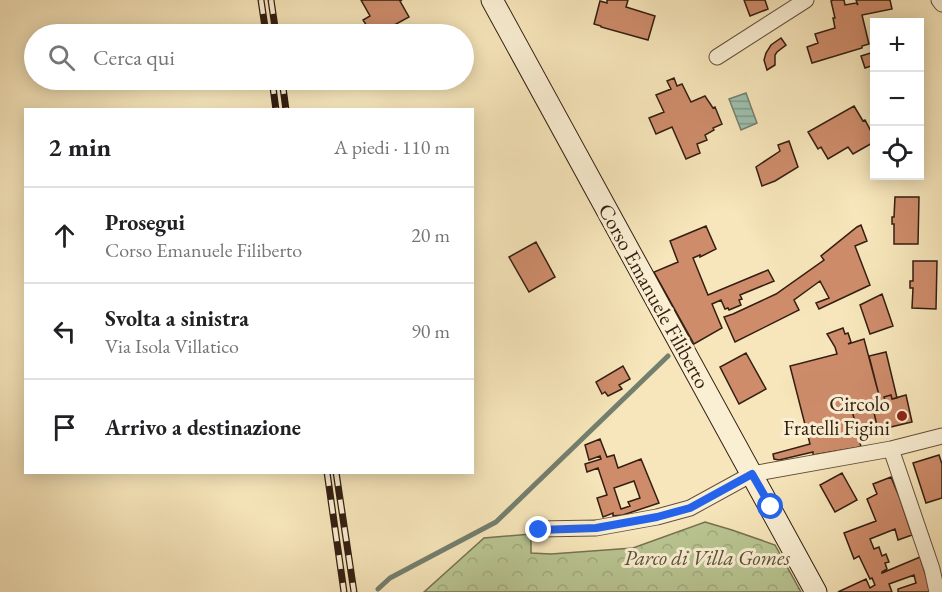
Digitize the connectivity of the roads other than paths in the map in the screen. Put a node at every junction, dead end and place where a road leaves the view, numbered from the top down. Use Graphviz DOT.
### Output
graph roads {
  1 [pos="806,0"];
  2 [pos="939,0"];
  3 [pos="496,1"];
  4 [pos="942,4"];
  5 [pos="717,57"];
  6 [pos="942,436"];
  7 [pos="891,449"];
  8 [pos="752,474"];
  9 [pos="539,530"];
  10 [pos="816,592"];
  11 [pos="937,592"];
  1 -- 5 [label="street"];
  2 -- 4 [label="street"];
  3 -- 8 [label="main road, Corso Emanuele Filiberto"];
  6 -- 7 [label="street"];
  7 -- 8 [label="street"];
  7 -- 11 [label="street"];
  8 -- 9 [label="street"];
  8 -- 10 [label="main road, Corso Emanuele Filiberto"];
}
